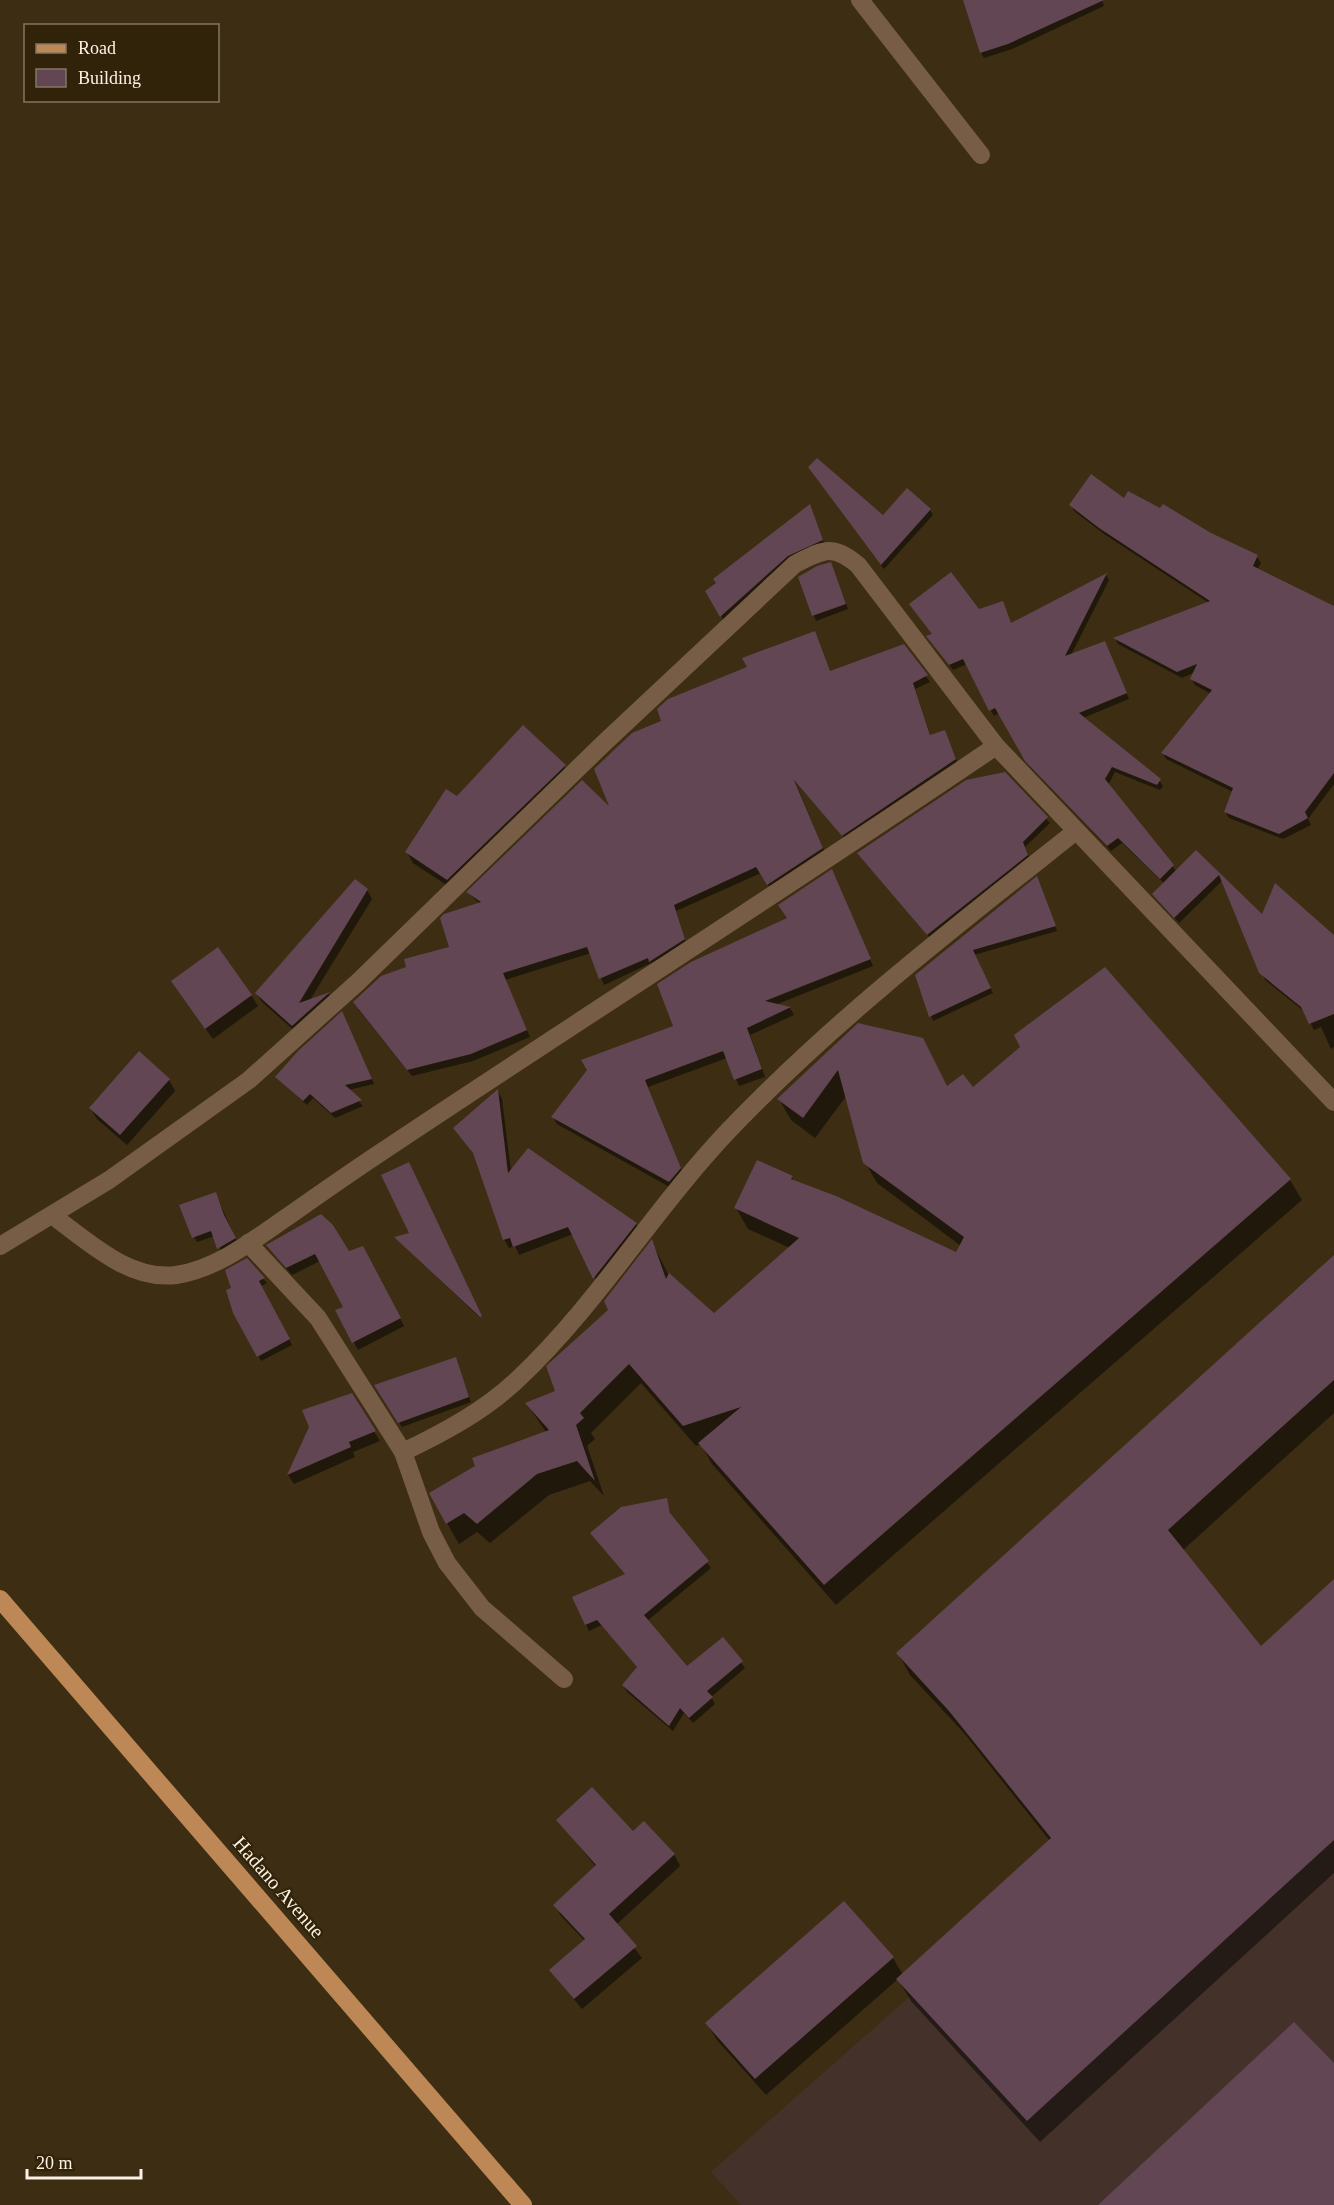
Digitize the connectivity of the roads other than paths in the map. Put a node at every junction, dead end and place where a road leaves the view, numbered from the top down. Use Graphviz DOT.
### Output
graph roads {
  1 [pos="860,0"];
  2 [pos="981,155"];
  3 [pos="996,746"];
  4 [pos="1076,831"];
  5 [pos="1334,1102"];
  6 [pos="53,1216"];
  7 [pos="248,1243"];
  8 [pos="0,1246"];
  9 [pos="403,1452"];
  10 [pos="0,1599"];
  11 [pos="564,1679"];
  12 [pos="524,2205"];
  1 -- 2 [label="street"];
  3 -- 4 [label="street"];
  3 -- 6 [label="street"];
  3 -- 7 [label="street"];
  4 -- 5 [label="street"];
  4 -- 9 [label="street"];
  6 -- 7 [label="street"];
  6 -- 8 [label="street"];
  7 -- 9 [label="street"];
  9 -- 11 [label="street"];
  10 -- 12 [label="main road, Hadano Avenue"];
}
